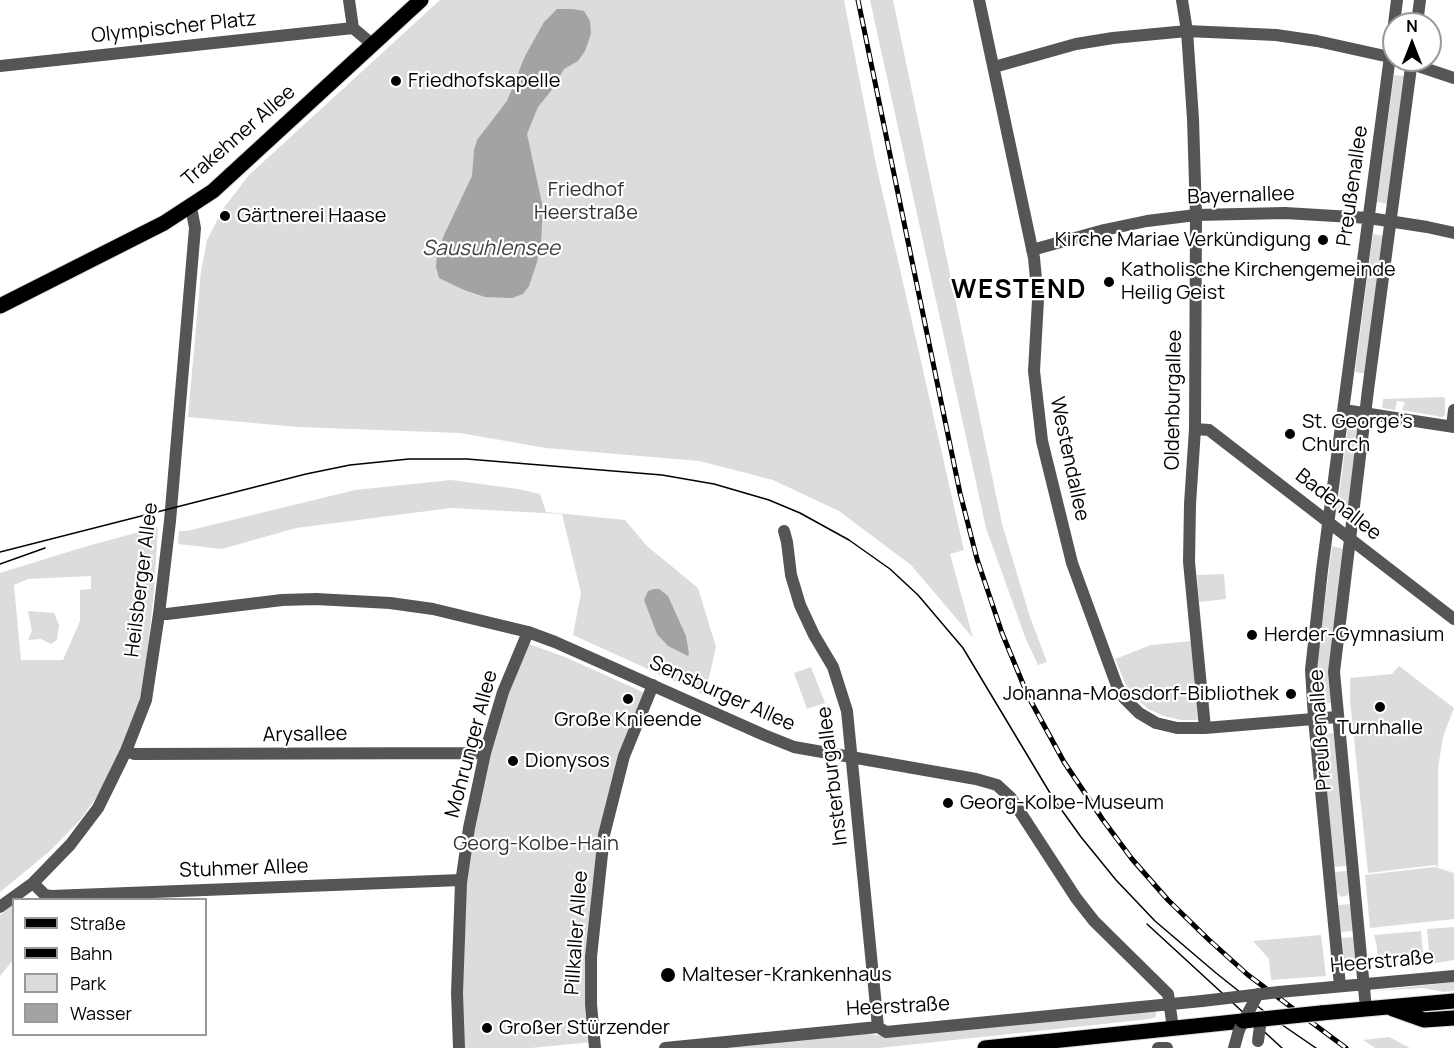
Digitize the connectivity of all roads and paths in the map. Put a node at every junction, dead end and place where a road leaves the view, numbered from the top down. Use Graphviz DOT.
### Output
graph roads {
  1 [pos="349,0"];
  2 [pos="421,0"];
  3 [pos="979,0"];
  4 [pos="1182,0"];
  5 [pos="353,28"];
  6 [pos="1187,31"];
  7 [pos="372,44"];
  8 [pos="1382,55"];
  9 [pos="0,66"];
  10 [pos="994,67"];
  11 [pos="1399,72"];
  12 [pos="1401,72"];
  13 [pos="1437,72"];
  14 [pos="1454,78"];
  15 [pos="191,207"];
  16 [pos="1196,215"];
  17 [pos="1369,218"];
  18 [pos="1391,221"];
  19 [pos="1454,233"];
  20 [pos="1032,250"];
  21 [pos="0,306"];
  22 [pos="1346,386"];
  23 [pos="1368,390"];
  24 [pos="1344,410"];
  25 [pos="1454,410"];
  26 [pos="1365,414"];
  27 [pos="1453,427"];
  28 [pos="1195,429"];
  29 [pos="1328,523"];
  30 [pos="784,531"];
  31 [pos="1350,539"];
  32 [pos="159,614"];
  33 [pos="1454,619"];
  34 [pos="528,632"];
  35 [pos="653,685"];
  36 [pos="1337,717"];
  37 [pos="1314,719"];
  38 [pos="1205,728"];
  39 [pos="126,751"];
  40 [pos="485,753"];
  41 [pos="852,757"];
  42 [pos="461,879"];
  43 [pos="33,883"];
  44 [pos="13,898"];
  45 [pos="12,899"];
  46 [pos="0,908"];
  47 [pos="1454,976"];
  48 [pos="1363,985"];
  49 [pos="1340,986"];
  50 [pos="1258,994"];
  51 [pos="1169,999"];
  52 [pos="1454,1001"];
  53 [pos="1388,1007"];
  54 [pos="1366,1009"];
  55 [pos="1454,1018"];
  56 [pos="1261,1019"];
  57 [pos="1237,1024"];
  58 [pos="878,1027"];
  59 [pos="1173,1028"];
  60 [pos="1255,1045"];
  61 [pos="459,1048"];
  62 [pos="595,1048"];
  63 [pos="665,1048"];
  64 [pos="985,1048"];
  65 [pos="1158,1048"];
  66 [pos="1167,1048"];
  67 [pos="1234,1048"];
  1 -- 5 [label="street"];
  2 -- 7 [label="main road, Trakehner Allee"];
  3 -- 10 [label="street, Westendallee"];
  4 -- 6 [label="street, Oldenburgallee"];
  5 -- 7 [label="street"];
  5 -- 9 [label="street, Olympischer Platz"];
  6 -- 8 [label="street"];
  6 -- 10 [label="street"];
  6 -- 16 [label="street, Oldenburgallee"];
  7 -- 15 [label="main road, Trakehner Allee"];
  10 -- 20 [label="street, Westendallee"];
  11 -- 17 [label="street, Preußenallee"];
  12 -- 18 [label="street, Preußenallee"];
  13 -- 14 [label="street"];
  15 -- 21 [label="main road, Trakehner Allee"];
  15 -- 32 [label="street, Heilsberger Allee"];
  16 -- 17 [label="street, Bayernallee"];
  16 -- 20 [label="street, Bayernallee"];
  16 -- 28 [label="street, Oldenburgallee"];
  17 -- 18 [label="street, Bayernallee"];
  17 -- 22 [label="street, Preußenallee"];
  18 -- 19 [label="street, Bayernallee"];
  18 -- 23 [label="street, Preußenallee"];
  20 -- 38 [label="street, Westendallee"];
  22 -- 23 [label="street"];
  22 -- 24 [label="street, Preußenallee"];
  23 -- 26 [label="street, Preußenallee"];
  24 -- 26 [label="street"];
  24 -- 29 [label="street, Preußenallee"];
  25 -- 27 [label="street"];
  26 -- 27 [label="street"];
  26 -- 31 [label="street, Preußenallee"];
  28 -- 29 [label="street, Badenallee"];
  28 -- 38 [label="street, Oldenburgallee"];
  29 -- 31 [label="street, Badenallee"];
  29 -- 37 [label="street, Preußenallee"];
  30 -- 41 [label="street, Insterburgallee"];
  31 -- 33 [label="street, Badenallee"];
  31 -- 36 [label="street, Preußenallee"];
  32 -- 34 [label="street, Sensburger Allee"];
  32 -- 39 [label="street, Heilsberger Allee"];
  34 -- 35 [label="street, Sensburger Allee"];
  34 -- 40 [label="street, Mohrunger Allee"];
  35 -- 41 [label="street, Sensburger Allee"];
  35 -- 62 [label="street, Pillkaller Allee"];
  36 -- 37 [label="street, Westendallee"];
  36 -- 48 [label="street, Preußenallee"];
  37 -- 38 [label="street, Westendallee"];
  37 -- 49 [label="street, Preußenallee"];
  39 -- 40 [label="street, Arysallee"];
  39 -- 43 [label="street, Heilsberger Allee"];
  40 -- 42 [label="street, Mohrunger Allee"];
  41 -- 51 [label="street, Sensburger Allee"];
  41 -- 58 [label="street, Insterburgallee"];
  42 -- 43 [label="street, Stuhmer Allee"];
  42 -- 61 [label="street, Mohrunger Allee"];
  43 -- 44 [label="street, Heilsberger Allee"];
  45 -- 46 [label="street, Heilsberger Allee"];
  47 -- 48 [label="street, Heerstraße"];
  48 -- 49 [label="street, Heerstraße"];
  48 -- 54 [label="street, Preußenallee"];
  49 -- 50 [label="street, Heerstraße, bridge"];
  50 -- 51 [label="street, Heerstraße, bridge"];
  50 -- 57 [label="street, bridge"];
  51 -- 58 [label="street, Heerstraße"];
  51 -- 59 [label="street"];
  52 -- 53 [label="main road"];
  53 -- 54 [label="main road"];
  53 -- 55 [label="main road"];
  54 -- 56 [label="main road, bridge"];
  56 -- 57 [label="main road, bridge"];
  56 -- 60 [label="street, bridge"];
  57 -- 59 [label="main road"];
  57 -- 67 [label="street"];
  58 -- 63 [label="street, Heerstraße"];
  59 -- 64 [label="main road"];
  65 -- 66 [label="street"];
}
